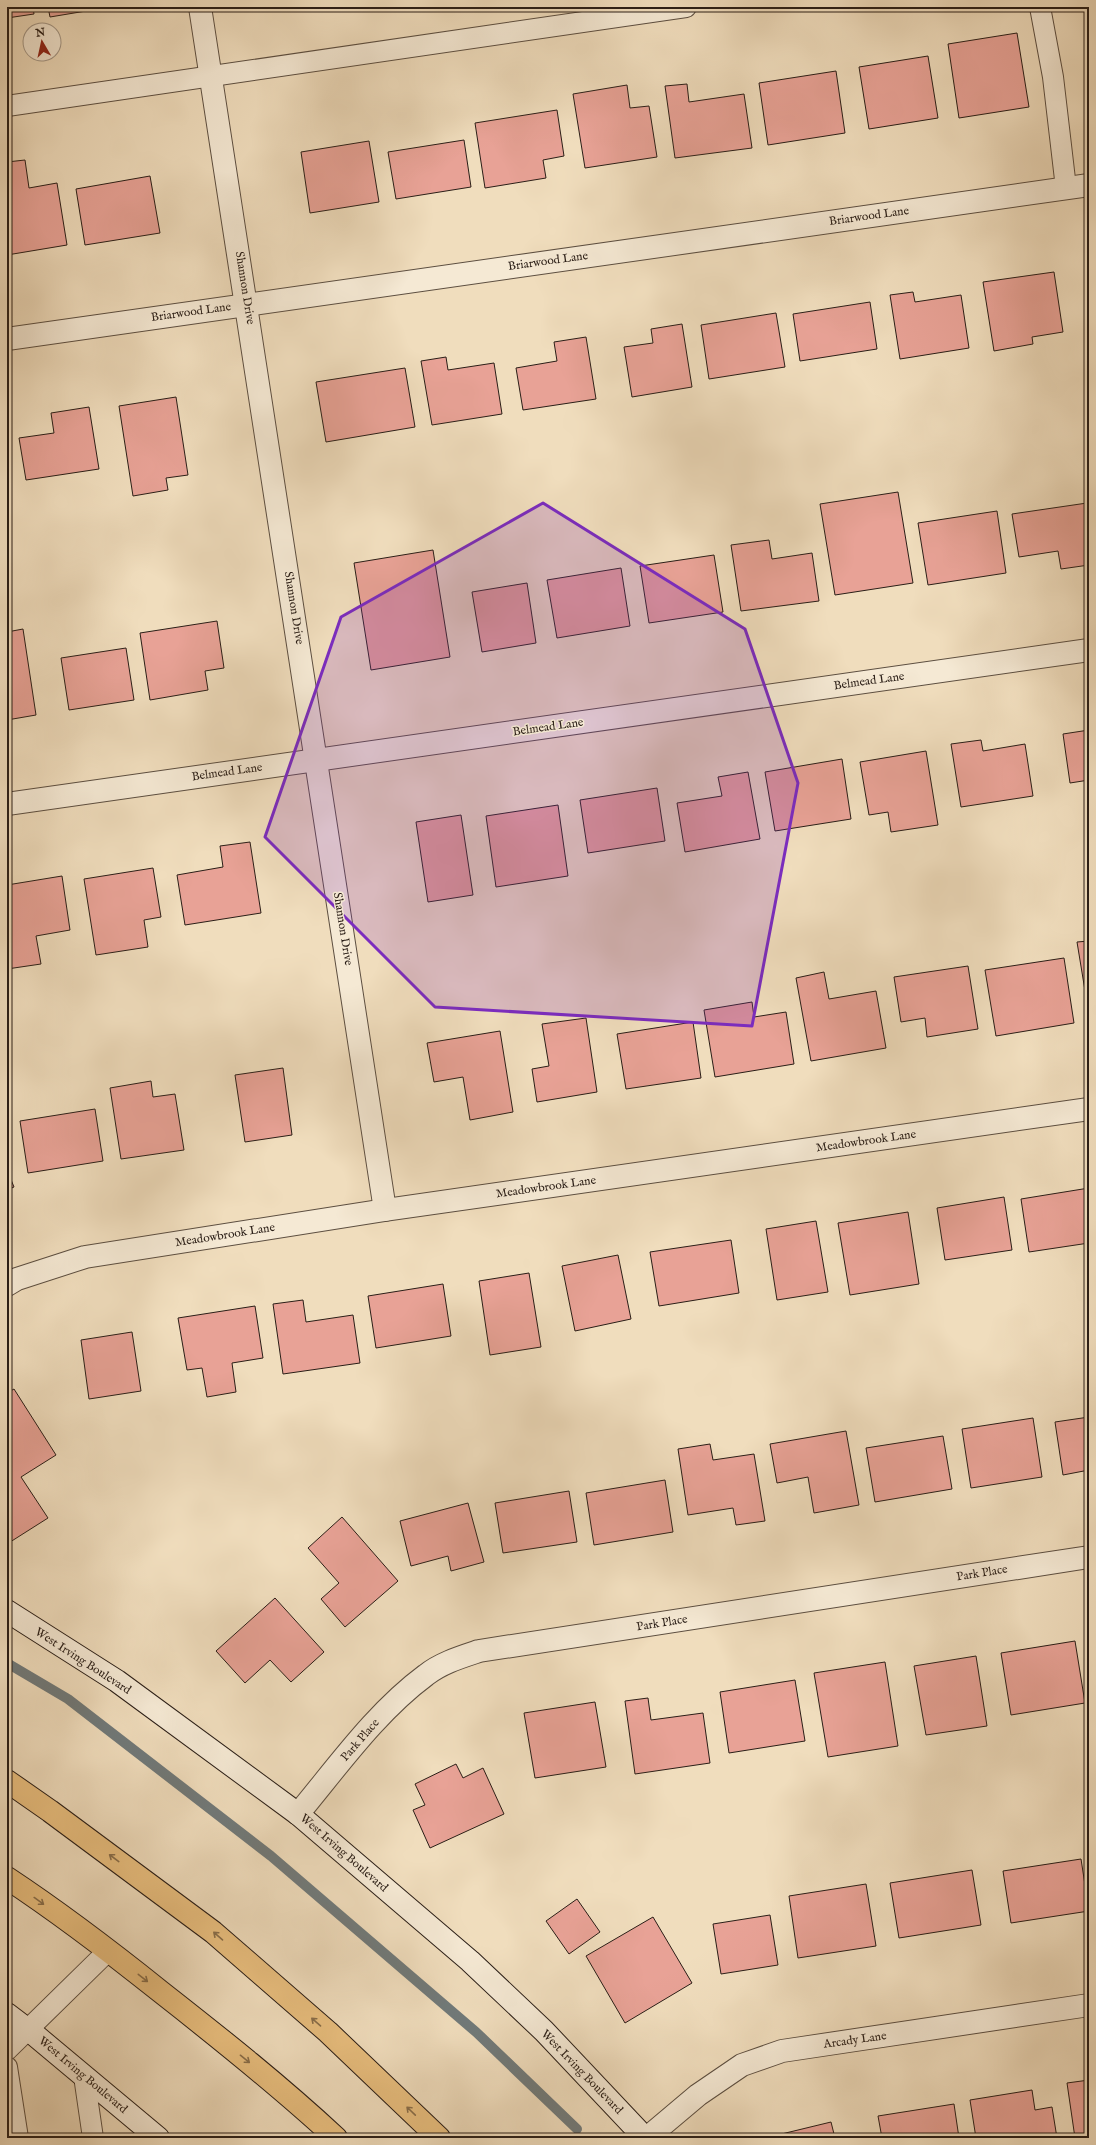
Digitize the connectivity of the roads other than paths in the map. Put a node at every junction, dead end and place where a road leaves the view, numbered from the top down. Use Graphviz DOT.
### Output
graph roads {
  1 [pos="200,7"];
  2 [pos="686,7"];
  3 [pos="1040,7"];
  4 [pos="212,78"];
  5 [pos="7,106"];
  6 [pos="1089,185"];
  7 [pos="1066,188"];
  8 [pos="247,304"];
  9 [pos="7,339"];
  10 [pos="1089,650"];
  11 [pos="317,759"];
  12 [pos="7,804"];
  13 [pos="1089,1109"];
  14 [pos="385,1210"];
  15 [pos="7,1285"];
  16 [pos="1089,1557"];
  17 [pos="7,1611"];
  18 [pos="7,1781"];
  19 [pos="298,1814"];
  20 [pos="7,1878"];
  21 [pos="108,1951"];
  22 [pos="1089,2005"];
  23 [pos="7,2014"];
  24 [pos="28,2029"];
  25 [pos="7,2050"];
  26 [pos="7,2067"];
  27 [pos="84,2076"];
  28 [pos="18,2138"];
  29 [pos="93,2138"];
  30 [pos="158,2138"];
  31 [pos="336,2138"];
  32 [pos="439,2138"];
  33 [pos="646,2138"];
  1 -- 4 [label="street, Shannon Drive"];
  2 -- 4 [label="lane"];
  3 -- 7 [label="lane"];
  4 -- 5 [label="lane"];
  4 -- 8 [label="street, Shannon Drive"];
  6 -- 7 [label="street, Briarwood Lane"];
  7 -- 8 [label="street, Briarwood Lane"];
  8 -- 9 [label="street, Briarwood Lane"];
  8 -- 11 [label="street, Shannon Drive"];
  10 -- 11 [label="street, Belmead Lane"];
  11 -- 12 [label="street, Belmead Lane"];
  11 -- 14 [label="street, Shannon Drive"];
  13 -- 14 [label="street, Meadowbrook Lane"];
  14 -- 15 [label="street, Meadowbrook Lane"];
  16 -- 19 [label="street, Park Place"];
  17 -- 19 [label="street, West Irving Boulevard"];
  32 -- 18 [label="main road, one-way"];
  19 -- 33 [label="street, West Irving Boulevard"];
  20 -- 21 [label="main road, one-way"];
  21 -- 24 [label="lane"];
  21 -- 31 [label="main road, one-way"];
  22 -- 33 [label="street, Arcady Lane"];
  23 -- 24 [label="street, West Irving Boulevard"];
  24 -- 25 [label="lane"];
  24 -- 27 [label="street, West Irving Boulevard"];
  26 -- 28 [label="lane"];
  27 -- 29 [label="lane"];
  27 -- 30 [label="street, West Irving Boulevard"];
}
